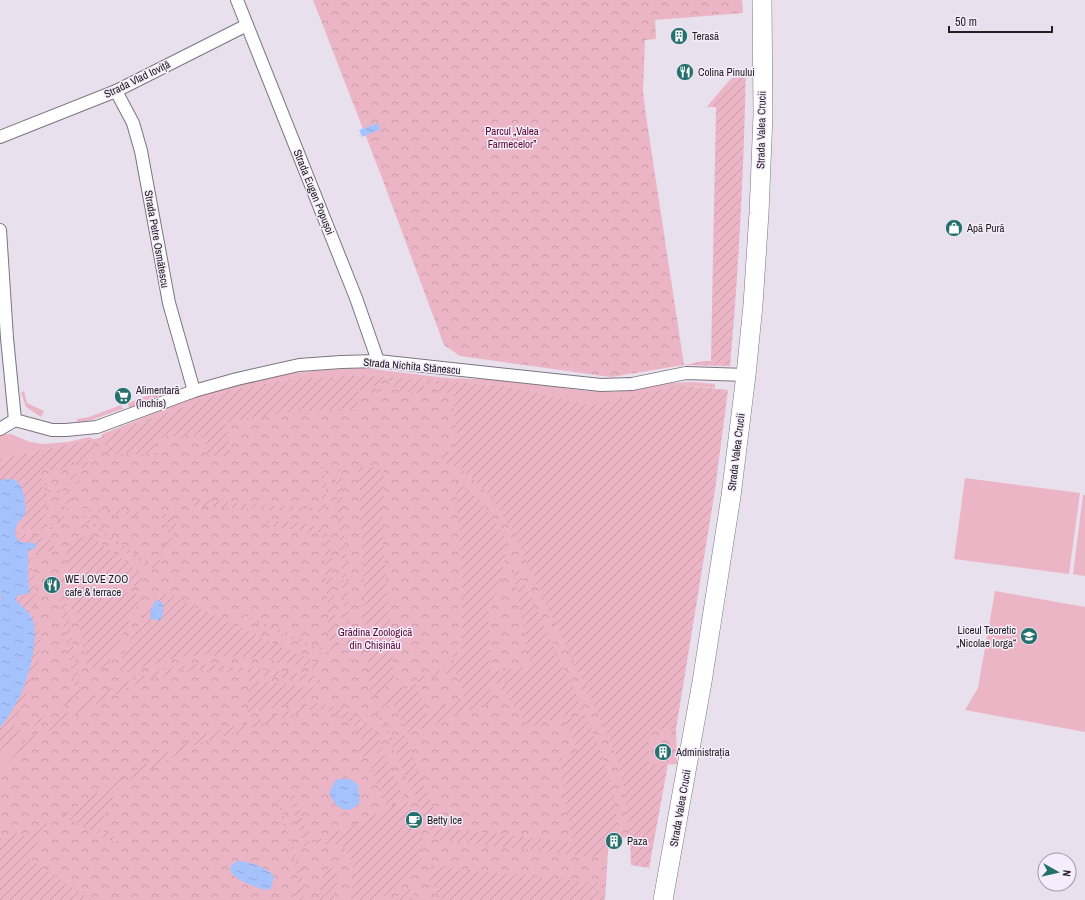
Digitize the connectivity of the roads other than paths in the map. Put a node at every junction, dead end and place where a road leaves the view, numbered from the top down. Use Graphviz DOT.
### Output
graph roads {
  1 [pos="237,0"];
  2 [pos="762,0"];
  3 [pos="247,25"];
  4 [pos="116,91"];
  5 [pos="0,137"];
  6 [pos="0,230"];
  7 [pos="378,361"];
  8 [pos="746,376"];
  9 [pos="5,380"];
  10 [pos="194,391"];
  11 [pos="15,420"];
  12 [pos="0,429"];
  13 [pos="663,900"];
  1 -- 3 [label="street"];
  2 -- 8 [label="main road, Strada Valea Crucii"];
  3 -- 4 [label="street, Strada Vlad Ioviță"];
  3 -- 7 [label="street, Strada Eugen Popușoi"];
  4 -- 5 [label="street, Strada Vlad Ioviță"];
  4 -- 10 [label="street, Strada Petre Osmătescu"];
  6 -- 9 [label="street"];
  7 -- 8 [label="street, Strada Nichita Stănescu"];
  7 -- 10 [label="street, Strada Nichita Stănescu"];
  8 -- 13 [label="main road, Strada Valea Crucii"];
  9 -- 11 [label="street"];
  10 -- 11 [label="street, Strada Nichita Stănescu"];
  11 -- 12 [label="street"];
}
